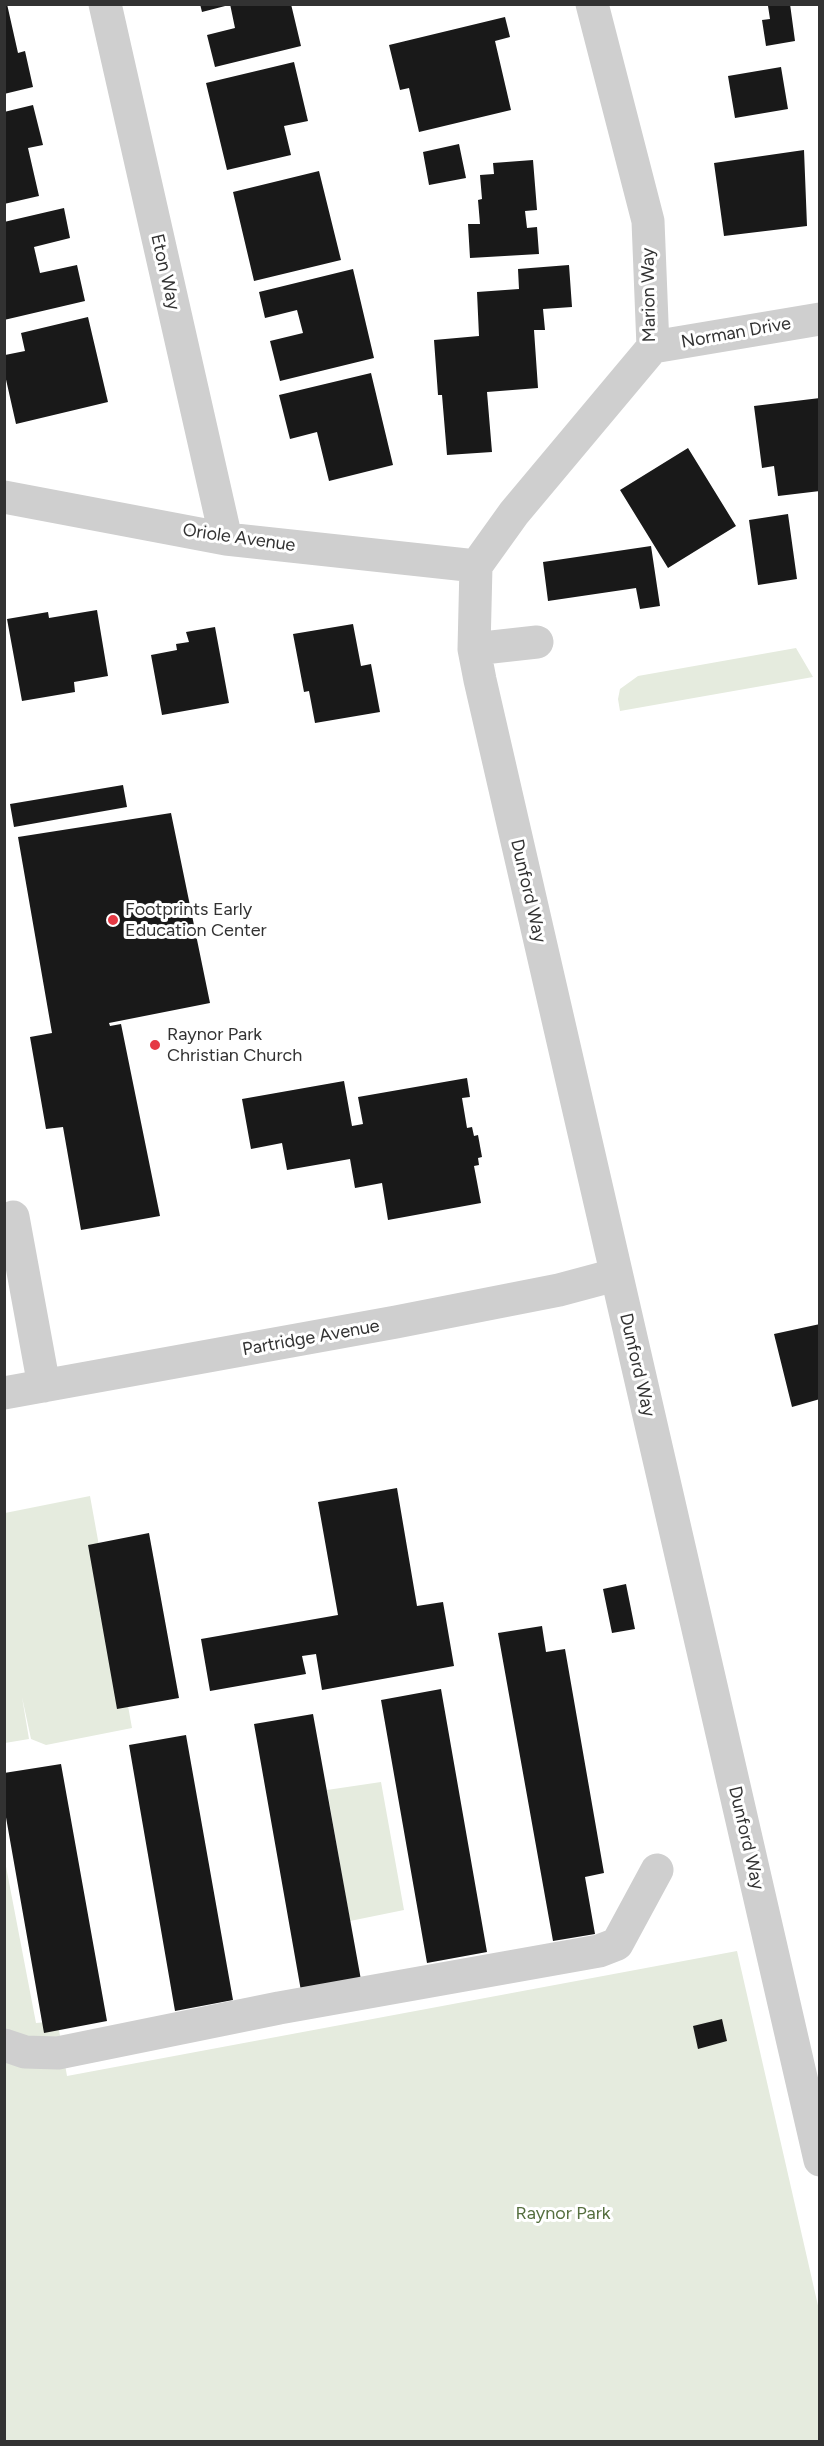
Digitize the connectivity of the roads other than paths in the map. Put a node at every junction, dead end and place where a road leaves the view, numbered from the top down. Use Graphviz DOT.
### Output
graph roads {
  1 [pos="105,4"];
  2 [pos="592,4"];
  3 [pos="819,319"];
  4 [pos="653,347"];
  5 [pos="4,497"];
  6 [pos="226,539"];
  7 [pos="476,566"];
  8 [pos="537,642"];
  9 [pos="474,649"];
  10 [pos="13,1217"];
  11 [pos="615,1275"];
  12 [pos="44,1386"];
  13 [pos="4,1393"];
  14 [pos="657,1870"];
  15 [pos="4,2045"];
  16 [pos="819,2160"];
  1 -- 6 [label="street, Eton Way"];
  2 -- 4 [label="street, Marion Way"];
  3 -- 4 [label="street, Norman Drive"];
  4 -- 7 [label="street, Marion Way"];
  5 -- 6 [label="street, Oriole Avenue"];
  6 -- 7 [label="street, Oriole Avenue"];
  7 -- 9 [label="street, Dunford Way"];
  8 -- 9 [label="street"];
  9 -- 11 [label="street, Dunford Way"];
  10 -- 12 [label="street"];
  11 -- 12 [label="street, Partridge Avenue"];
  11 -- 16 [label="street, Dunford Way"];
  12 -- 13 [label="street, Partridge Avenue"];
  14 -- 15 [label="street"];
}
